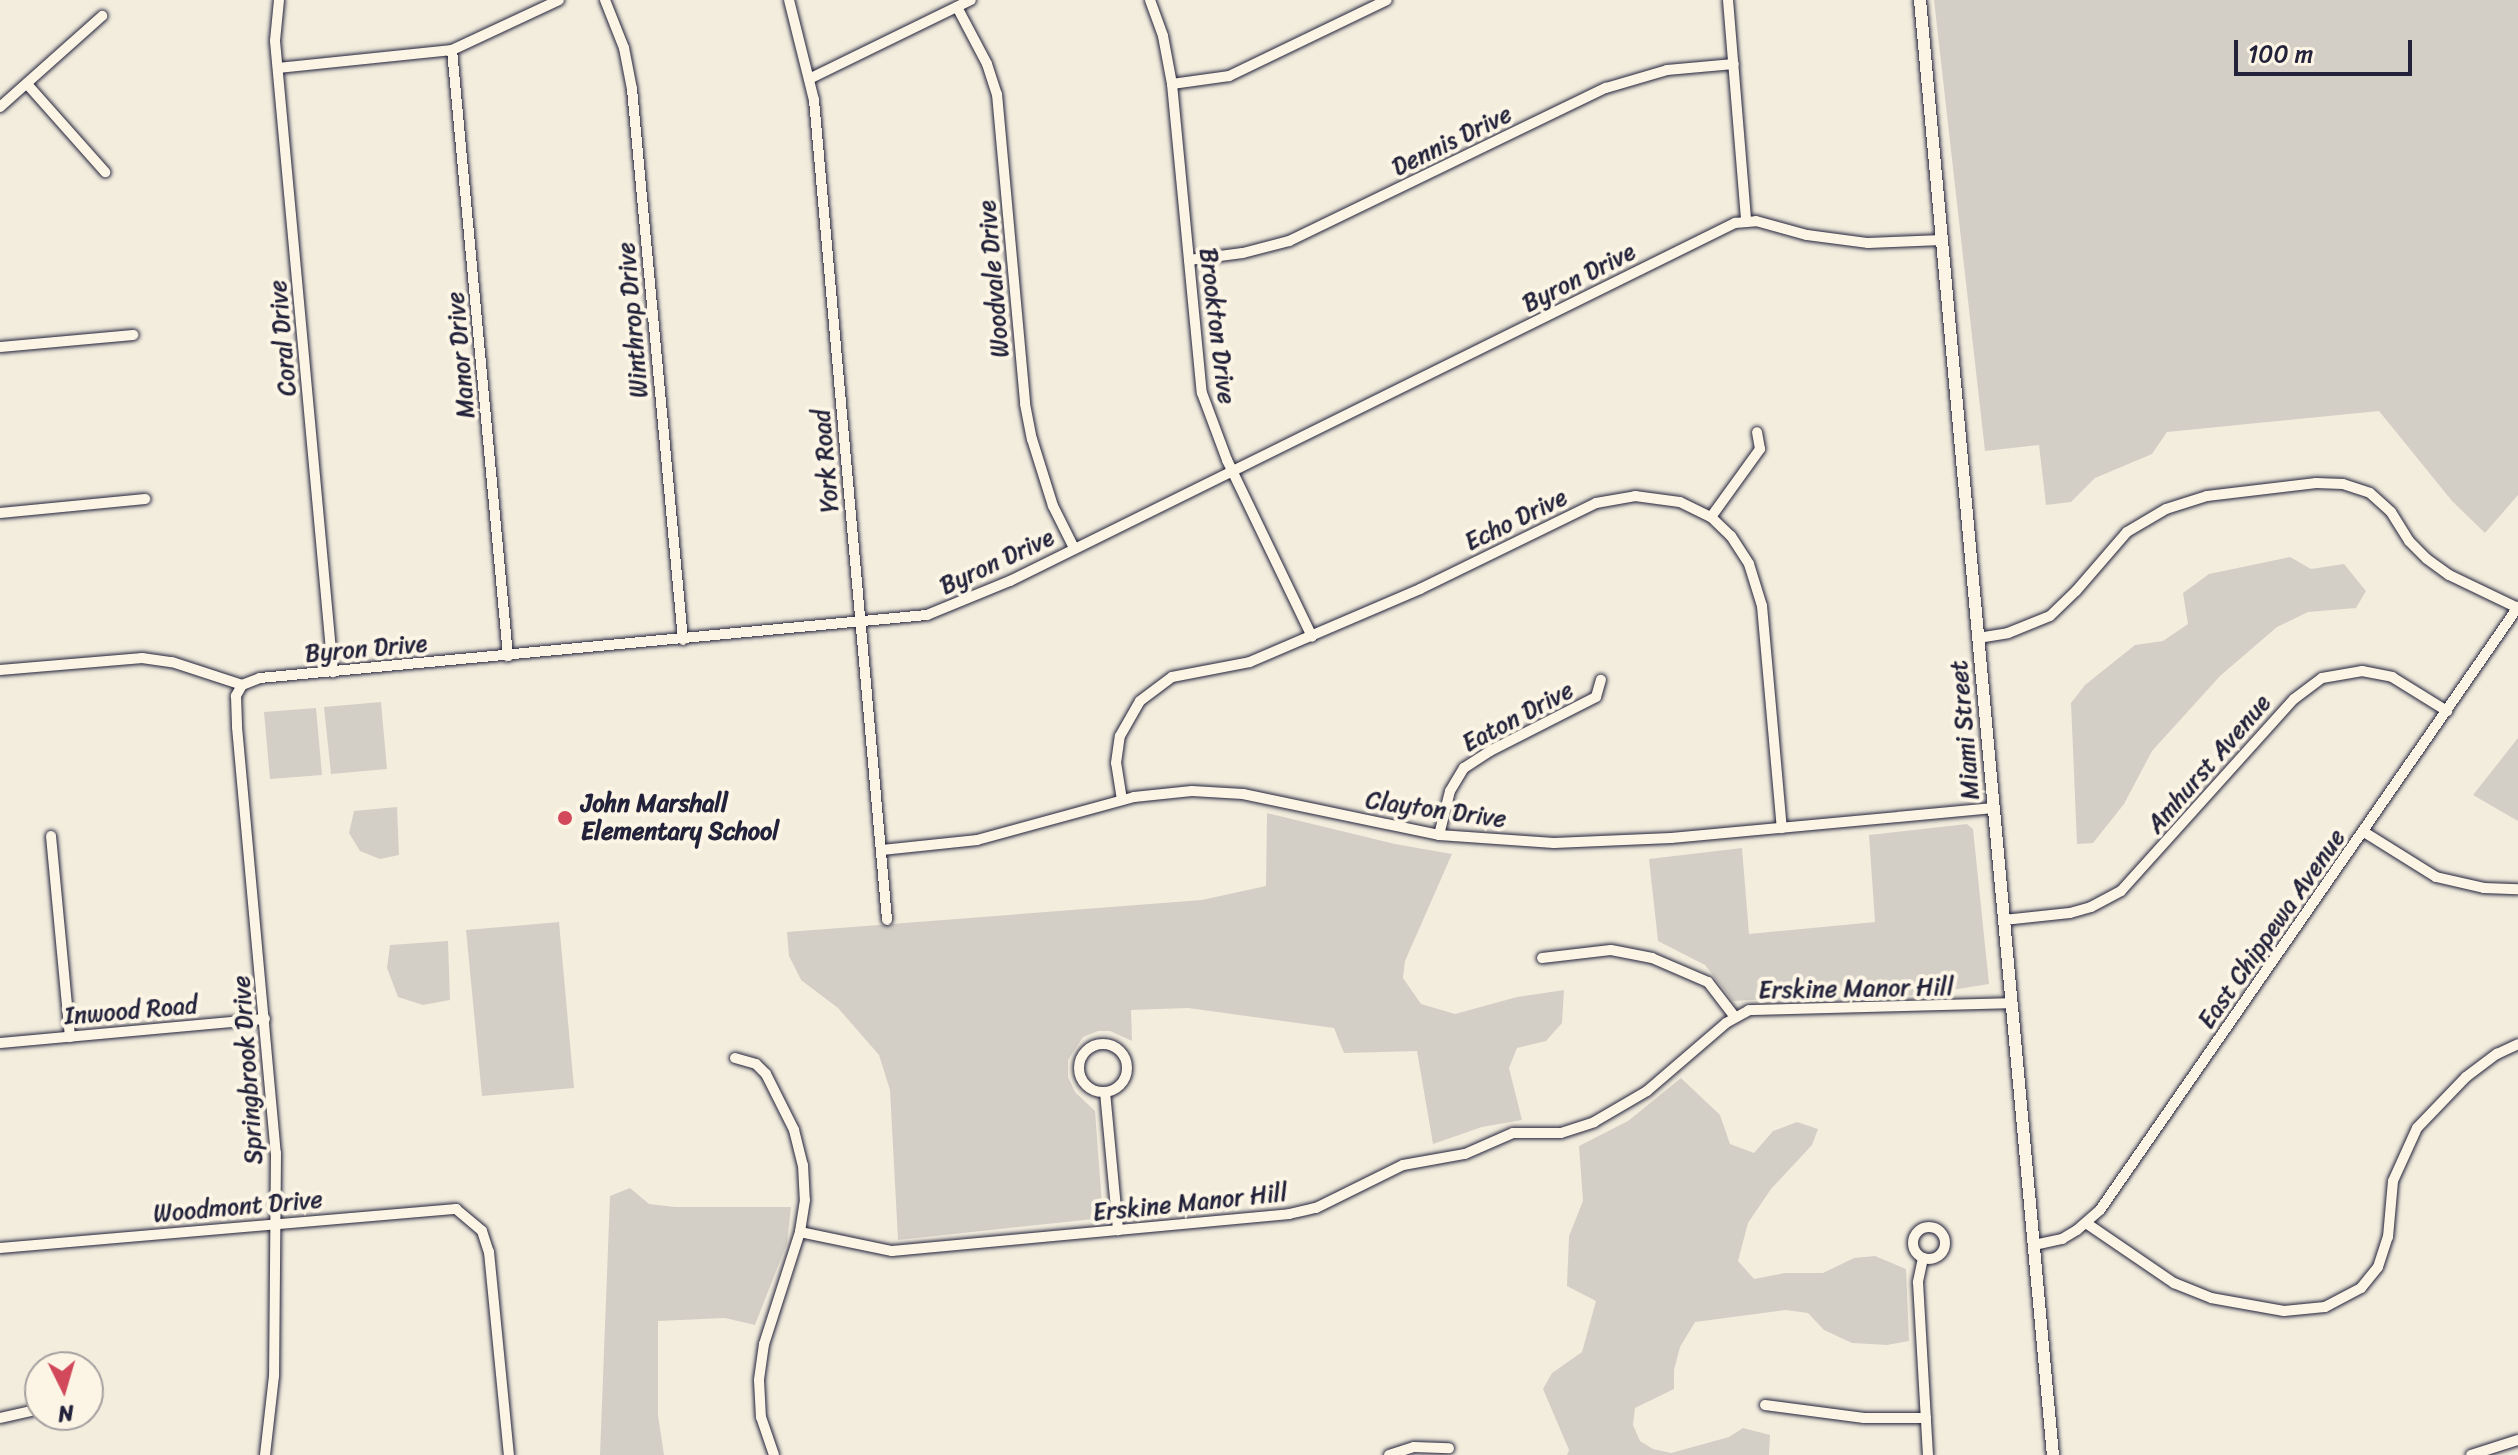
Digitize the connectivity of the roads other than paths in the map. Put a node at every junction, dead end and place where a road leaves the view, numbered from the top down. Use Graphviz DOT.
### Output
graph roads {
  1 [pos="279,0"];
  2 [pos="559,0"];
  3 [pos="605,0"];
  4 [pos="789,0"];
  5 [pos="971,0"];
  6 [pos="1150,0"];
  7 [pos="1387,0"];
  8 [pos="1728,0"];
  9 [pos="1920,0"];
  10 [pos="957,7"];
  11 [pos="102,16"];
  12 [pos="452,50"];
  13 [pos="1734,64"];
  14 [pos="278,68"];
  15 [pos="809,79"];
  16 [pos="27,84"];
  17 [pos="1172,84"];
  18 [pos="0,107"];
  19 [pos="105,172"];
  20 [pos="1746,220"];
  21 [pos="1942,240"];
  22 [pos="1189,260"];
  23 [pos="133,335"];
  24 [pos="0,347"];
  25 [pos="1757,432"];
  26 [pos="1232,472"];
  27 [pos="145,499"];
  28 [pos="0,513"];
  29 [pos="1711,517"];
  30 [pos="1074,548"];
  31 [pos="2518,608"];
  32 [pos="860,624"];
  33 [pos="1312,637"];
  34 [pos="1978,638"];
  35 [pos="683,640"];
  36 [pos="508,656"];
  37 [pos="0,670"];
  38 [pos="333,672"];
  39 [pos="1601,680"];
  40 [pos="242,685"];
  41 [pos="2447,711"];
  42 [pos="1122,800"];
  43 [pos="1994,808"];
  44 [pos="1782,828"];
  45 [pos="2364,832"];
  46 [pos="1439,835"];
  47 [pos="51,836"];
  48 [pos="882,850"];
  49 [pos="2518,889"];
  50 [pos="887,920"];
  51 [pos="2004,920"];
  52 [pos="1542,958"];
  53 [pos="2012,1003"];
  54 [pos="1735,1017"];
  55 [pos="265,1019"];
  56 [pos="70,1037"];
  57 [pos="0,1043"];
  58 [pos="2518,1044"];
  59 [pos="735,1058"];
  60 [pos="1105,1092"];
  61 [pos="2086,1223"];
  62 [pos="276,1225"];
  63 [pos="1118,1230"];
  64 [pos="800,1232"];
  65 [pos="2034,1245"];
  66 [pos="0,1248"];
  67 [pos="1923,1258"];
  68 [pos="1765,1405"];
  69 [pos="24,1413"];
  70 [pos="0,1418"];
  71 [pos="1926,1418"];
  72 [pos="2518,1440"];
  73 [pos="1449,1448"];
  74 [pos="265,1455"];
  75 [pos="509,1455"];
  76 [pos="774,1455"];
  77 [pos="1389,1455"];
  78 [pos="1928,1455"];
  79 [pos="2053,1455"];
  80 [pos="2471,1455"];
  1 -- 14 [label="street, Coral Drive"];
  2 -- 12 [label="street"];
  3 -- 35 [label="street, Winthrop Drive"];
  4 -- 15 [label="street, York Road"];
  5 -- 10 [label="street"];
  6 -- 17 [label="street, Brookton Drive"];
  7 -- 17 [label="street"];
  8 -- 13 [label="street"];
  9 -- 21 [label="street, Miami Street"];
  10 -- 15 [label="street"];
  10 -- 30 [label="street, Woodvale Drive"];
  11 -- 16 [label="street"];
  12 -- 14 [label="street"];
  12 -- 36 [label="street, Manor Drive"];
  13 -- 20 [label="street"];
  13 -- 22 [label="street, Dennis Drive"];
  14 -- 38 [label="street, Coral Drive"];
  15 -- 32 [label="street, York Road"];
  16 -- 18 [label="street"];
  16 -- 19 [label="street"];
  17 -- 22 [label="street, Brookton Drive"];
  20 -- 21 [label="street"];
  20 -- 26 [label="street, Byron Drive"];
  21 -- 34 [label="street, Miami Street"];
  22 -- 26 [label="street, Brookton Drive"];
  23 -- 24 [label="street"];
  25 -- 29 [label="street"];
  26 -- 30 [label="street, Byron Drive"];
  26 -- 33 [label="street, Brookton Drive"];
  27 -- 28 [label="street"];
  29 -- 33 [label="street, Echo Drive"];
  29 -- 44 [label="street, Echo Drive"];
  30 -- 32 [label="street, Byron Drive"];
  31 -- 34 [label="street"];
  31 -- 41 [label="street, East Chippewa Avenue"];
  32 -- 35 [label="street, Byron Drive"];
  32 -- 48 [label="street, York Road"];
  33 -- 42 [label="street, Echo Drive"];
  34 -- 43 [label="street, Miami Street"];
  35 -- 36 [label="street, Byron Drive"];
  36 -- 38 [label="street, Byron Drive"];
  37 -- 40 [label="street"];
  38 -- 40 [label="street, Byron Drive"];
  39 -- 46 [label="street, Eaton Drive"];
  40 -- 55 [label="street, Springbrook Drive"];
  41 -- 45 [label="street, East Chippewa Avenue"];
  41 -- 51 [label="street, Amhurst Avenue"];
  42 -- 46 [label="street, Clayton Drive"];
  42 -- 48 [label="street, Clayton Drive"];
  43 -- 44 [label="street, Clayton Drive"];
  43 -- 51 [label="street, Miami Street"];
  44 -- 46 [label="street, Clayton Drive"];
  45 -- 49 [label="street"];
  45 -- 61 [label="street, East Chippewa Avenue"];
  47 -- 56 [label="street"];
  48 -- 50 [label="street, York Road"];
  51 -- 53 [label="street, Miami Street"];
  52 -- 54 [label="street"];
  53 -- 54 [label="street, Erskine Manor Hill"];
  53 -- 65 [label="street, Miami Street"];
  54 -- 63 [label="street, Erskine Manor Hill"];
  55 -- 56 [label="street, Inwood Road"];
  55 -- 62 [label="street, Springbrook Drive"];
  56 -- 57 [label="street, Inwood Road"];
  58 -- 61 [label="street"];
  59 -- 64 [label="street"];
  60 -- 60 [label="street"];
  60 -- 63 [label="street"];
  61 -- 65 [label="street, East Chippewa Avenue"];
  62 -- 66 [label="street, Woodmont Drive"];
  62 -- 74 [label="street, Springbrook Drive"];
  62 -- 75 [label="street, Woodmont Drive"];
  63 -- 64 [label="street, Erskine Manor Hill"];
  64 -- 76 [label="street"];
  65 -- 79 [label="street, Miami Street"];
  67 -- 71 [label="street"];
  68 -- 71 [label="street"];
  69 -- 70 [label="street"];
  71 -- 78 [label="street"];
  72 -- 80 [label="street"];
  73 -- 77 [label="street"];
}
